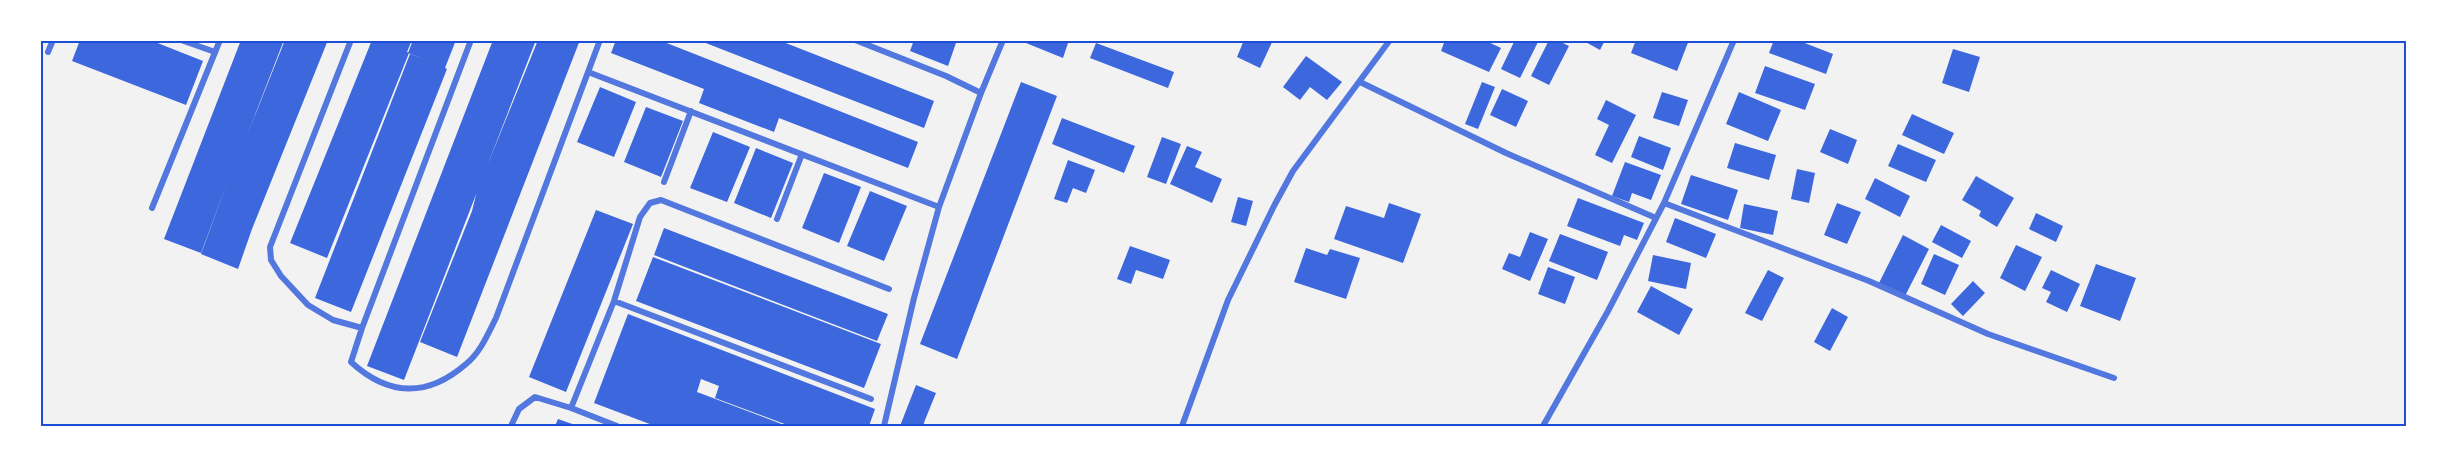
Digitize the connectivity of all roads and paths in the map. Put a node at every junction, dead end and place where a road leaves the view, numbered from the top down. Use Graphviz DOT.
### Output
graph roads {
  1 [pos="53,40"];
  2 [pos="181,40"];
  3 [pos="220,40"];
  4 [pos="351,40"];
  5 [pos="471,40"];
  6 [pos="600,40"];
  7 [pos="855,40"];
  8 [pos="1003,40"];
  9 [pos="1390,40"];
  10 [pos="1734,40"];
  11 [pos="48,52"];
  12 [pos="215,52"];
  13 [pos="588,72"];
  14 [pos="1360,82"];
  15 [pos="981,93"];
  16 [pos="691,111"];
  17 [pos="802,154"];
  18 [pos="664,182"];
  19 [pos="1664,203"];
  20 [pos="939,207"];
  21 [pos="152,208"];
  22 [pos="1656,218"];
  23 [pos="777,219"];
  24 [pos="889,288"];
  25 [pos="614,301"];
  26 [pos="362,328"];
  27 [pos="2114,378"];
  28 [pos="871,399"];
  29 [pos="571,408"];
  30 [pos="511,426"];
  31 [pos="617,426"];
  32 [pos="884,426"];
  33 [pos="1182,426"];
  34 [pos="1543,426"];
  1 -- 11 [label="street"];
  2 -- 12 [label="street"];
  3 -- 12 [label="street"];
  4 -- 26 [label="street"];
  5 -- 26 [label="street"];
  6 -- 13 [label="street"];
  7 -- 15 [label="street"];
  8 -- 15 [label="street"];
  9 -- 14 [label="street"];
  10 -- 19 [label="street"];
  12 -- 21 [label="street"];
  13 -- 16 [label="street"];
  13 -- 26 [label="street"];
  14 -- 22 [label="street"];
  14 -- 33 [label="street"];
  15 -- 20 [label="street"];
  16 -- 17 [label="street"];
  16 -- 18 [label="street"];
  17 -- 20 [label="street"];
  17 -- 23 [label="street"];
  19 -- 22 [label="street"];
  19 -- 27 [label="street"];
  20 -- 32 [label="street"];
  22 -- 34 [label="street"];
  24 -- 25 [label="street"];
  25 -- 28 [label="street"];
  25 -- 29 [label="street"];
  29 -- 30 [label="street"];
  29 -- 31 [label="street"];
}
